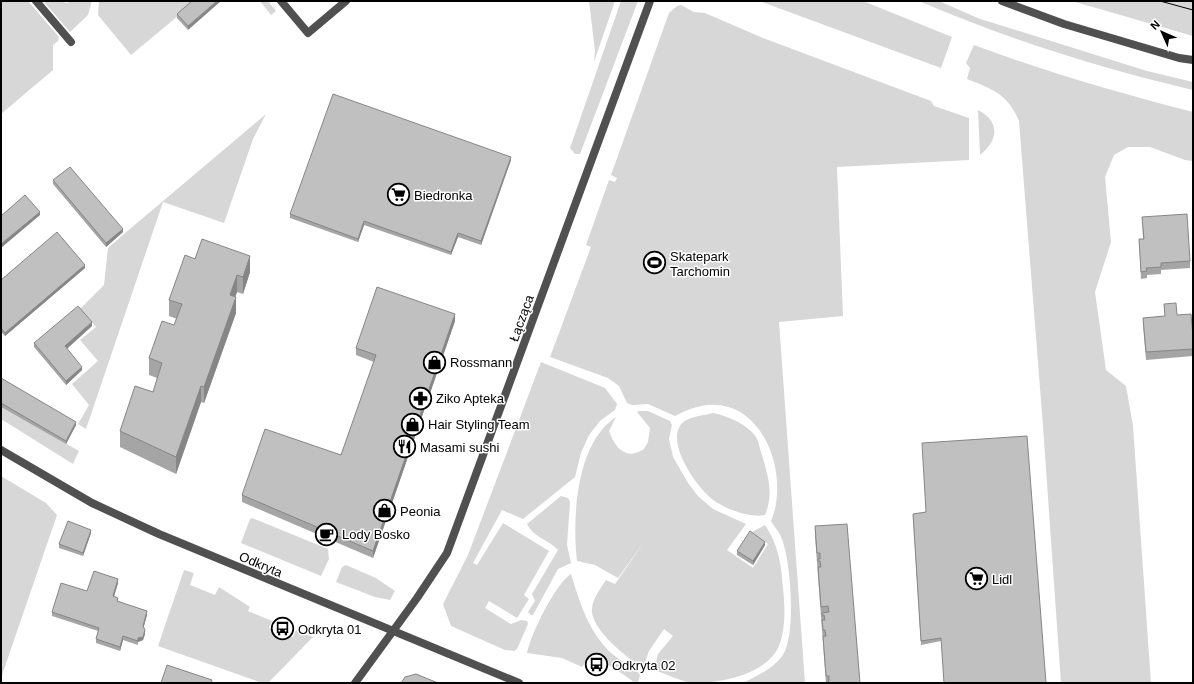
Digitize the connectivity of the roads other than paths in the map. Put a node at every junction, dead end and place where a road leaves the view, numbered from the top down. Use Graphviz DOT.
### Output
graph roads {
  1 [pos="36,1"];
  2 [pos="281,1"];
  3 [pos="346,1"];
  4 [pos="650,1"];
  5 [pos="1002,1"];
  6 [pos="71,42"];
  7 [pos="1193,60"];
  8 [pos="1,450"];
  9 [pos="393,631"];
  10 [pos="355,683"];
  11 [pos="519,683"];
  1 -- 6 [label="street"];
  2 -- 3 [label="street"];
  4 -- 9 [label="street, Łącząca"];
  5 -- 7 [label="street"];
  8 -- 9 [label="street, Odkryta"];
  9 -- 10 [label="street, Łącząca"];
  9 -- 11 [label="street, Odkryta"];
}
